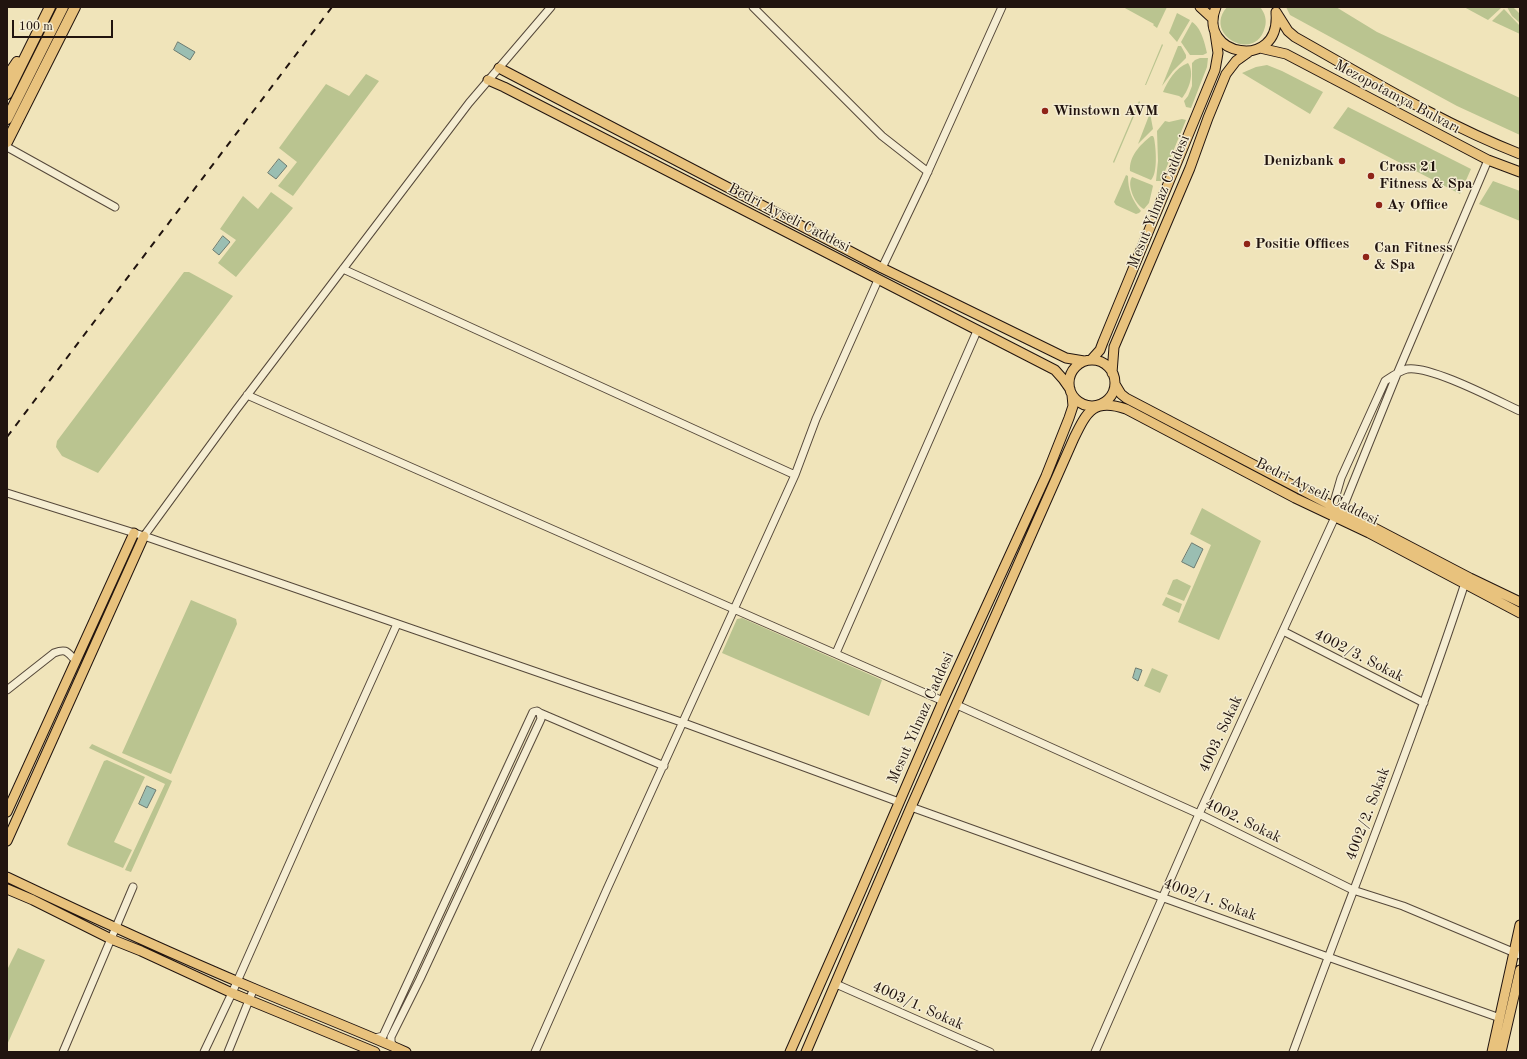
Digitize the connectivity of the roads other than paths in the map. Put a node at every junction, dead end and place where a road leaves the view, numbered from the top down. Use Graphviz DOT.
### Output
graph roads {
  1 [pos="50,7"];
  2 [pos="63,7"];
  3 [pos="75,7"];
  4 [pos="551,7"];
  5 [pos="753,7"];
  6 [pos="1002,7"];
  7 [pos="1200,7"];
  8 [pos="1216,7"];
  9 [pos="1275,9"];
  10 [pos="1213,19"];
  11 [pos="43,22"];
  12 [pos="1215,32"];
  13 [pos="1260,48"];
  14 [pos="1250,51"];
  15 [pos="499,68"];
  16 [pos="7,77"];
  17 [pos="488,80"];
  18 [pos="7,94"];
  19 [pos="7,119"];
  20 [pos="7,142"];
  21 [pos="7,147"];
  22 [pos="1520,154"];
  23 [pos="1488,160"];
  24 [pos="928,172"];
  25 [pos="1520,172"];
  26 [pos="115,207"];
  27 [pos="882,268"];
  28 [pos="343,269"];
  29 [pos="878,280"];
  30 [pos="977,331"];
  31 [pos="1088,361"];
  32 [pos="1112,373"];
  33 [pos="1397,374"];
  34 [pos="1115,384"];
  35 [pos="1071,392"];
  36 [pos="247,395"];
  37 [pos="1100,405"];
  38 [pos="1520,411"];
  39 [pos="795,475"];
  40 [pos="7,493"];
  41 [pos="1336,513"];
  42 [pos="134,532"];
  43 [pos="144,536"];
  44 [pos="1465,583"];
  45 [pos="1520,602"];
  46 [pos="734,608"];
  47 [pos="1520,612"];
  48 [pos="397,624"];
  49 [pos="1283,631"];
  50 [pos="836,653"];
  51 [pos="76,661"];
  52 [pos="7,690"];
  53 [pos="943,701"];
  54 [pos="1424,703"];
  55 [pos="957,705"];
  56 [pos="540,713"];
  57 [pos="684,723"];
  58 [pos="664,766"];
  59 [pos="899,802"];
  60 [pos="911,807"];
  61 [pos="7,812"];
  62 [pos="1199,814"];
  63 [pos="7,841"];
  64 [pos="7,874"];
  65 [pos="7,877"];
  66 [pos="17,881"];
  67 [pos="133,887"];
  68 [pos="7,889"];
  69 [pos="1353,890"];
  70 [pos="1163,897"];
  71 [pos="1520,925"];
  72 [pos="116,927"];
  73 [pos="112,939"];
  74 [pos="1517,954"];
  75 [pos="1328,957"];
  76 [pos="1520,970"];
  77 [pos="237,981"];
  78 [pos="836,984"];
  79 [pos="254,988"];
  80 [pos="232,993"];
  81 [pos="249,1000"];
  82 [pos="1500,1018"];
  83 [pos="375,1038"];
  84 [pos="394,1047"];
  85 [pos="63,1052"];
  86 [pos="204,1052"];
  87 [pos="228,1052"];
  88 [pos="375,1052"];
  89 [pos="406,1052"];
  90 [pos="535,1052"];
  91 [pos="790,1052"];
  92 [pos="806,1052"];
  93 [pos="990,1052"];
  94 [pos="1094,1052"];
  95 [pos="1293,1052"];
  96 [pos="1492,1052"];
  97 [pos="1501,1052"];
  1 -- 11 [label="highway"];
  2 -- 19 [label="highway"];
  3 -- 20 [label="highway"];
  4 -- 15 [label="street"];
  5 -- 24 [label="street"];
  6 -- 24 [label="street"];
  7 -- 10 [label="main road"];
  8 -- 10 [label="main road"];
  9 -- 13 [label="main road"];
  9 -- 22 [label="main road, Mezopotamya Bulvarı"];
  10 -- 12 [label="main road, Mesut Yılmaz Caddesi"];
  11 -- 16 [label="highway"];
  11 -- 18 [label="highway"];
  12 -- 14 [label="main road"];
  12 -- 31 [label="main road, Mesut Yılmaz Caddesi"];
  13 -- 14 [label="main road"];
  13 -- 23 [label="main road, Mezopotamya Bulvarı"];
  14 -- 32 [label="main road, Mesut Yılmaz Caddesi"];
  15 -- 17 [label="street"];
  15 -- 27 [label="main road, Bedri Ayseli Caddesi"];
  17 -- 28 [label="street"];
  17 -- 29 [label="main road, Bedri Ayseli Caddesi"];
  21 -- 26 [label="street"];
  23 -- 25 [label="main road, Mezopotamya Bulvarı"];
  23 -- 33 [label="street"];
  24 -- 27 [label="street"];
  27 -- 31 [label="main road, Bedri Ayseli Caddesi"];
  28 -- 36 [label="street"];
  28 -- 39 [label="street"];
  29 -- 30 [label="main road, Bedri Ayseli Caddesi"];
  29 -- 39 [label="street"];
  30 -- 35 [label="main road, Bedri Ayseli Caddesi"];
  30 -- 50 [label="street"];
  31 -- 32 [label="main road"];
  31 -- 35 [label="main road"];
  32 -- 34 [label="main road"];
  33 -- 38 [label="street"];
  33 -- 41 [label="street"];
  33 -- 41 [label="street"];
  34 -- 37 [label="main road"];
  34 -- 41 [label="main road, Bedri Ayseli Caddesi"];
  35 -- 37 [label="main road"];
  35 -- 53 [label="main road, Mesut Yılmaz Caddesi"];
  36 -- 43 [label="street"];
  36 -- 46 [label="street"];
  37 -- 41 [label="main road, Bedri Ayseli Caddesi"];
  37 -- 55 [label="main road, Mesut Yılmaz Caddesi"];
  39 -- 46 [label="street"];
  40 -- 42 [label="street"];
  41 -- 44 [label="main road, Bedri Ayseli Caddesi"];
  41 -- 45 [label="main road, Bedri Ayseli Caddesi"];
  41 -- 49 [label="street, 4003. Sokak"];
  42 -- 43 [label="street"];
  42 -- 51 [label="main road"];
  43 -- 48 [label="street"];
  43 -- 63 [label="main road"];
  44 -- 47 [label="main road, Bedri Ayseli Caddesi"];
  44 -- 54 [label="street, 4002/2. Sokak"];
  46 -- 50 [label="street"];
  46 -- 57 [label="street"];
  48 -- 57 [label="street"];
  48 -- 77 [label="street"];
  49 -- 54 [label="street, 4002/3. Sokak"];
  49 -- 62 [label="street, 4003. Sokak"];
  50 -- 53 [label="street"];
  51 -- 52 [label="street"];
  51 -- 61 [label="main road"];
  53 -- 59 [label="main road, Mesut Yılmaz Caddesi"];
  54 -- 69 [label="street, 4002/2. Sokak"];
  55 -- 60 [label="main road, Mesut Yılmaz Caddesi"];
  55 -- 62 [label="street, 4002. Sokak"];
  56 -- 58 [label="street"];
  56 -- 83 [label="street"];
  56 -- 84 [label="street"];
  57 -- 58 [label="street"];
  57 -- 59 [label="street"];
  58 -- 90 [label="street"];
  59 -- 91 [label="main road, Mesut Yılmaz Caddesi"];
  60 -- 70 [label="street, 4002/1. Sokak"];
  60 -- 78 [label="main road, Mesut Yılmaz Caddesi"];
  62 -- 69 [label="street, 4002. Sokak"];
  62 -- 70 [label="street, 4003. Sokak"];
  64 -- 66 [label="main road"];
  65 -- 66 [label="main road"];
  66 -- 72 [label="main road"];
  67 -- 72 [label="street"];
  68 -- 73 [label="main road"];
  69 -- 74 [label="street, 4002. Sokak"];
  69 -- 75 [label="street, 4002/2. Sokak"];
  70 -- 75 [label="street, 4002/1. Sokak"];
  70 -- 94 [label="street, 4003. Sokak"];
  71 -- 74 [label="main road"];
  72 -- 73 [label="street"];
  72 -- 77 [label="main road"];
  73 -- 80 [label="main road"];
  73 -- 85 [label="street"];
  74 -- 82 [label="main road"];
  75 -- 82 [label="street, 4002/1. Sokak"];
  75 -- 95 [label="street, 4002/2. Sokak"];
  76 -- 97 [label="main road"];
  77 -- 79 [label="main road"];
  77 -- 80 [label="street"];
  78 -- 92 [label="main road, Mesut Yılmaz Caddesi"];
  78 -- 93 [label="street, 4003/1. Sokak"];
  79 -- 81 [label="street"];
  79 -- 83 [label="main road"];
  80 -- 81 [label="main road"];
  80 -- 86 [label="street"];
  81 -- 87 [label="street"];
  81 -- 88 [label="main road"];
  82 -- 96 [label="main road"];
  83 -- 84 [label="main road"];
  84 -- 89 [label="main road"];
}
